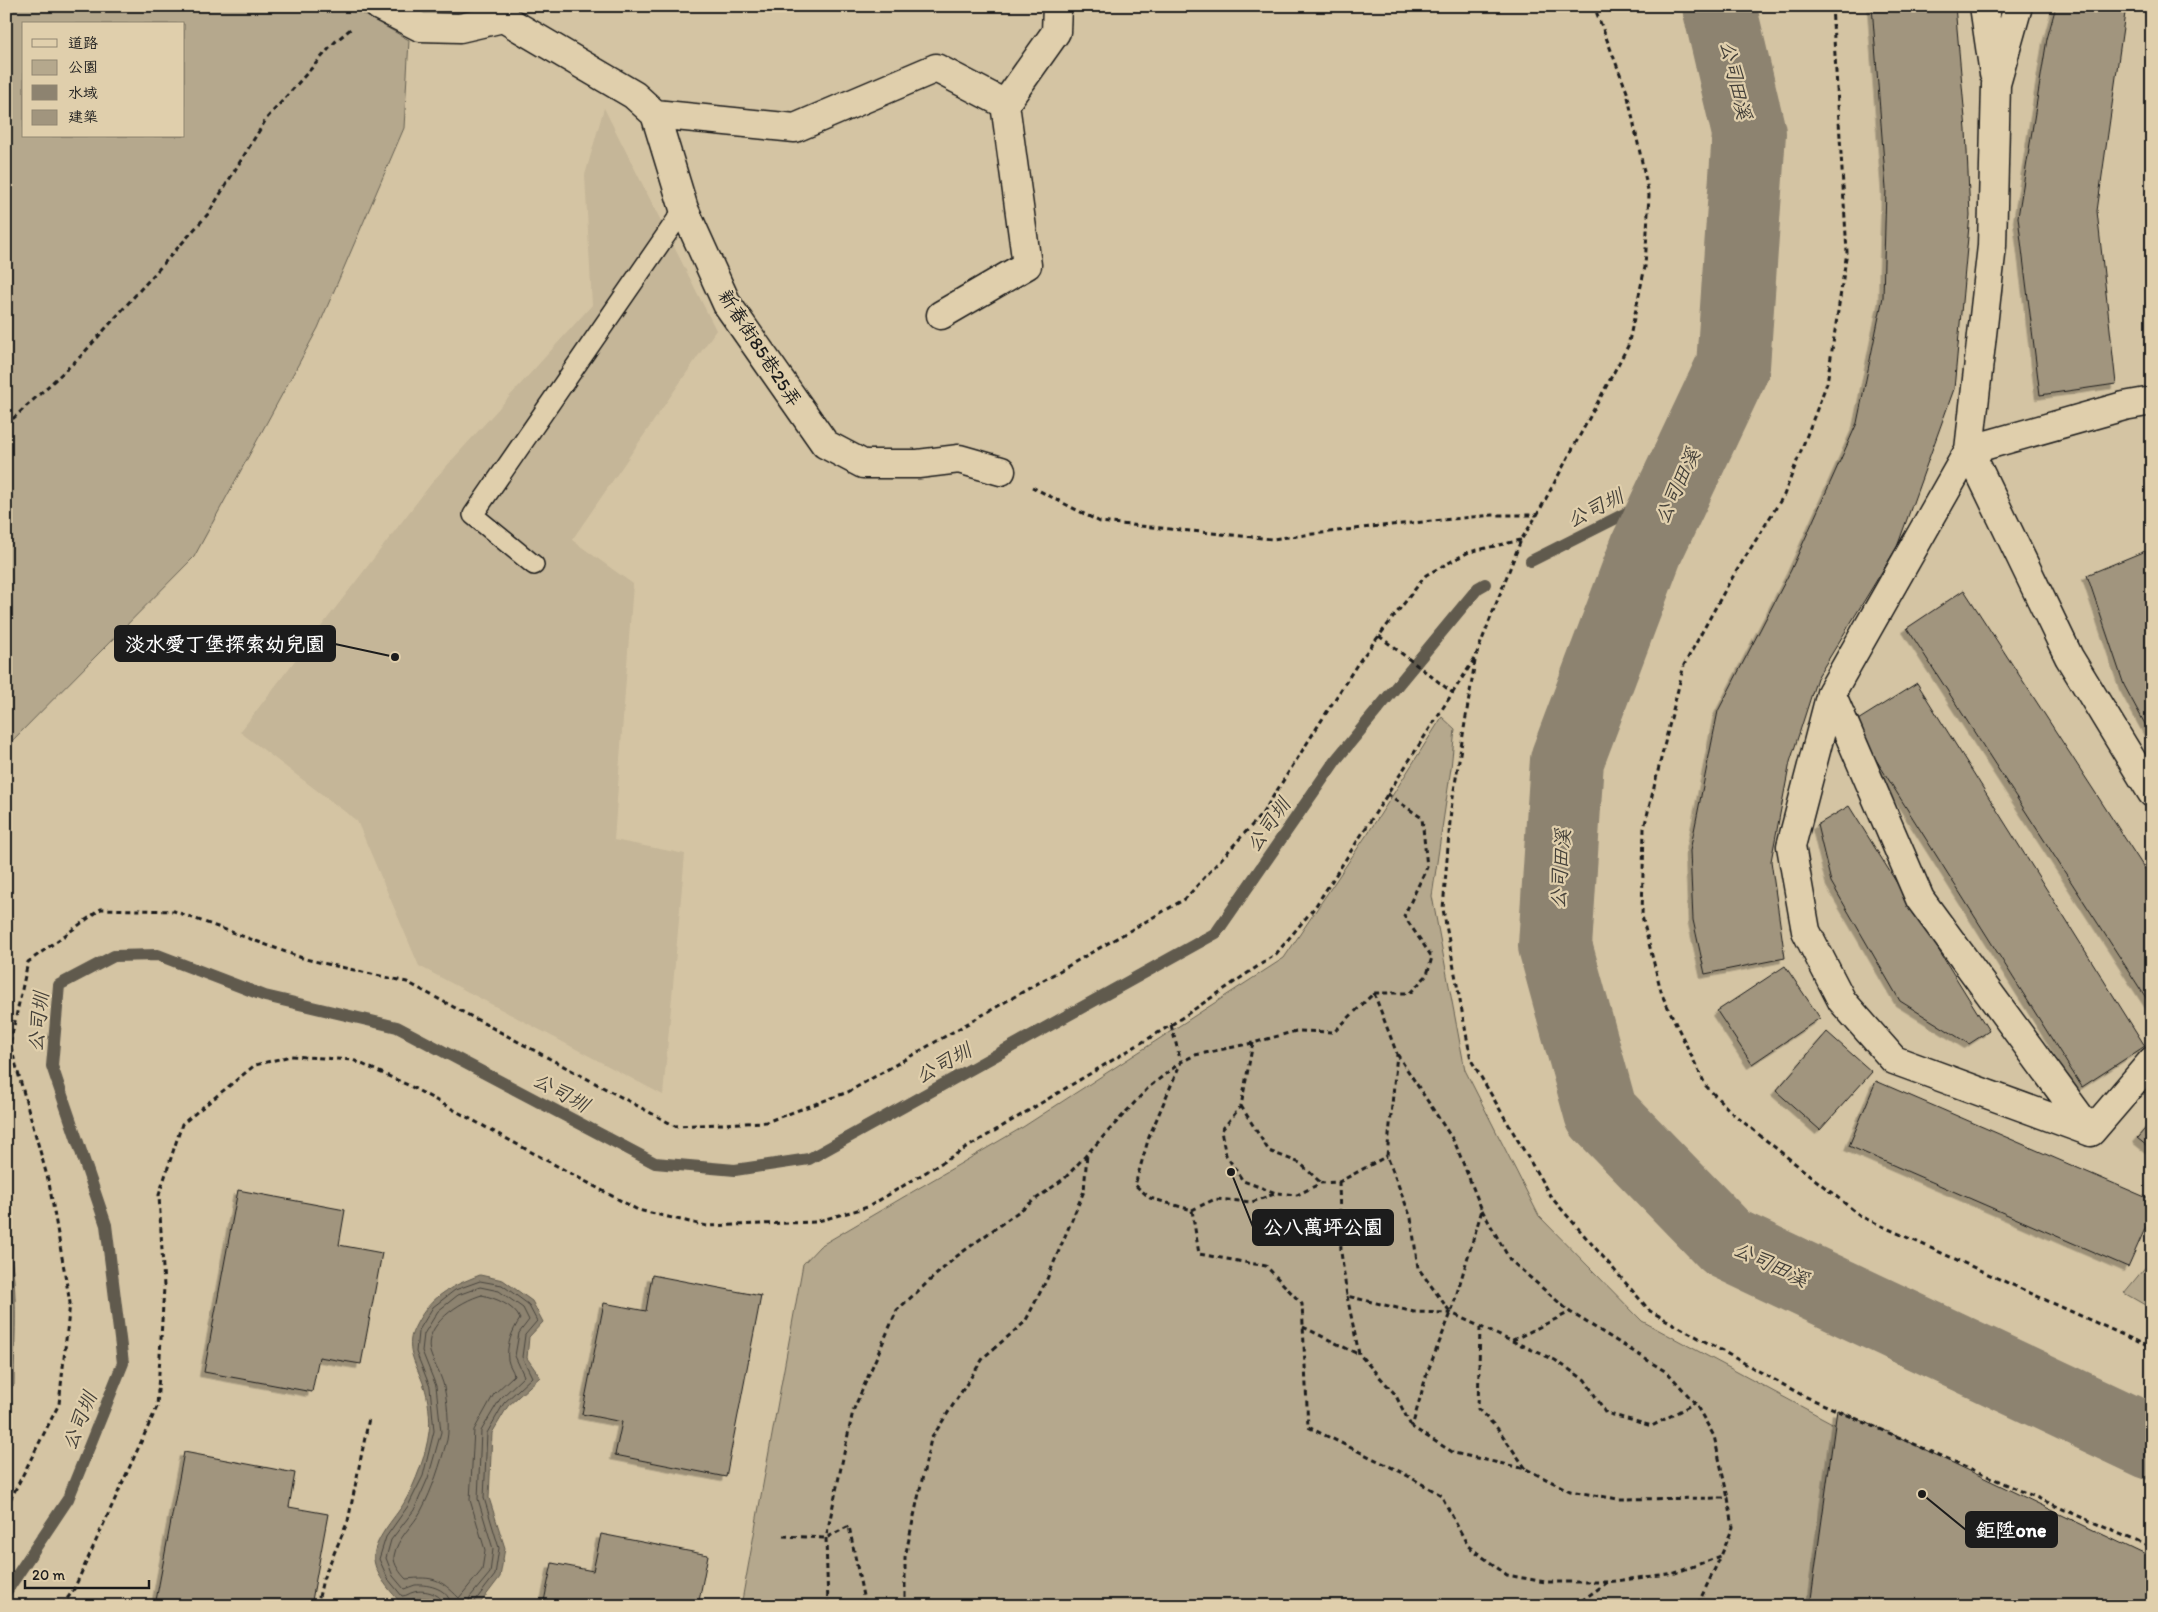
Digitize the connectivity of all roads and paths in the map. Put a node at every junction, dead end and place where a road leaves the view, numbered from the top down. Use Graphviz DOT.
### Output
graph roads {
  1 [pos="379,6"];
  2 [pos="528,6"];
  3 [pos="1057,6"];
  4 [pos="1594,6"];
  5 [pos="1984,6"];
  6 [pos="2018,6"];
  7 [pos="505,12"];
  8 [pos="356,25"];
  9 [pos="1996,84"];
  10 [pos="1005,104"];
  11 [pos="655,114"];
  12 [pos="684,209"];
  13 [pos="941,316"];
  14 [pos="2152,401"];
  15 [pos="6,425"];
  16 [pos="1969,450"];
  17 [pos="1001,471"];
  18 [pos="1537,515"];
  19 [pos="1521,540"];
  20 [pos="534,565"];
  21 [pos="1379,636"];
  22 [pos="1475,658"];
  23 [pos="1453,693"];
  24 [pos="1831,693"];
  25 [pos="1386,793"];
  26 [pos="2152,793"];
  27 [pos="1374,993"];
  28 [pos="1171,1025"];
  29 [pos="1252,1043"];
  30 [pos="1397,1054"];
  31 [pos="2152,1061"];
  32 [pos="1182,1062"];
  33 [pos="1241,1106"];
  34 [pos="2090,1132"];
  35 [pos="1087,1154"];
  36 [pos="1387,1156"];
  37 [pos="1339,1182"];
  38 [pos="1321,1184"];
  39 [pos="1277,1193"];
  40 [pos="1192,1210"];
  41 [pos="1482,1210"];
  42 [pos="1347,1296"];
  43 [pos="1570,1312"];
  44 [pos="1451,1313"];
  45 [pos="1303,1326"];
  46 [pos="1480,1327"];
  47 [pos="1511,1341"];
  48 [pos="1359,1354"];
  49 [pos="1695,1404"];
  50 [pos="369,1418"];
  51 [pos="1412,1427"];
  52 [pos="1526,1469"];
  53 [pos="1728,1498"];
  54 [pos="6,1508"];
  55 [pos="783,1536"];
  56 [pos="826,1538"];
  57 [pos="2152,1548"];
  58 [pos="1721,1556"];
  59 [pos="1608,1582"];
  60 [pos="62,1606"];
  61 [pos="317,1606"];
  62 [pos="828,1606"];
  63 [pos="865,1606"];
  64 [pos="905,1606"];
  65 [pos="1574,1606"];
  66 [pos="1697,1606"];
  1 -- 7 [label="street"];
  2 -- 7 [label="street"];
  3 -- 10 [label="street"];
  4 -- 18 [label="path"];
  5 -- 9 [label="street"];
  6 -- 9 [label="street"];
  7 -- 11 [label="street"];
  8 -- 15 [label="path"];
  9 -- 16 [label="street"];
  10 -- 11 [label="street"];
  10 -- 13 [label="street"];
  11 -- 12 [label="street, 新春街85巷25弄"];
  12 -- 17 [label="street, 新春街85巷25弄"];
  12 -- 20 [label="lane"];
  14 -- 16 [label="street"];
  16 -- 24 [label="street"];
  16 -- 26 [label="street"];
  17 -- 18 [label="path"];
  18 -- 19 [label="path"];
  19 -- 21 [label="path"];
  19 -- 22 [label="path"];
  21 -- 23 [label="path"];
  21 -- 54 [label="path"];
  22 -- 23 [label="path"];
  22 -- 57 [label="path"];
  23 -- 25 [label="path"];
  24 -- 34 [label="street"];
  24 -- 34 [label="street"];
  25 -- 27 [label="path"];
  25 -- 28 [label="path"];
  27 -- 29 [label="path"];
  27 -- 30 [label="path"];
  28 -- 32 [label="path"];
  28 -- 60 [label="path"];
  29 -- 32 [label="path"];
  29 -- 33 [label="path"];
  30 -- 36 [label="path"];
  30 -- 41 [label="path"];
  31 -- 34 [label="street"];
  32 -- 35 [label="path"];
  32 -- 40 [label="path"];
  33 -- 38 [label="path"];
  33 -- 39 [label="path"];
  35 -- 56 [label="path"];
  35 -- 64 [label="path"];
  36 -- 37 [label="path"];
  36 -- 44 [label="path"];
  37 -- 38 [label="path"];
  37 -- 42 [label="path"];
  38 -- 39 [label="path"];
  39 -- 40 [label="path"];
  40 -- 45 [label="path"];
  41 -- 43 [label="path"];
  41 -- 44 [label="path"];
  42 -- 44 [label="path"];
  42 -- 48 [label="path"];
  43 -- 47 [label="path"];
  43 -- 49 [label="path"];
  44 -- 46 [label="path"];
  44 -- 51 [label="path"];
  45 -- 48 [label="path"];
  45 -- 59 [label="path"];
  46 -- 47 [label="path"];
  46 -- 52 [label="path"];
  47 -- 49 [label="path"];
  48 -- 51 [label="path"];
  49 -- 53 [label="path"];
  50 -- 61 [label="path"];
  51 -- 52 [label="path"];
  52 -- 53 [label="path"];
  53 -- 58 [label="path"];
  55 -- 56 [label="path"];
  56 -- 62 [label="path"];
  56 -- 63 [label="path"];
  58 -- 59 [label="path"];
  58 -- 66 [label="path"];
  59 -- 65 [label="path"];
}
